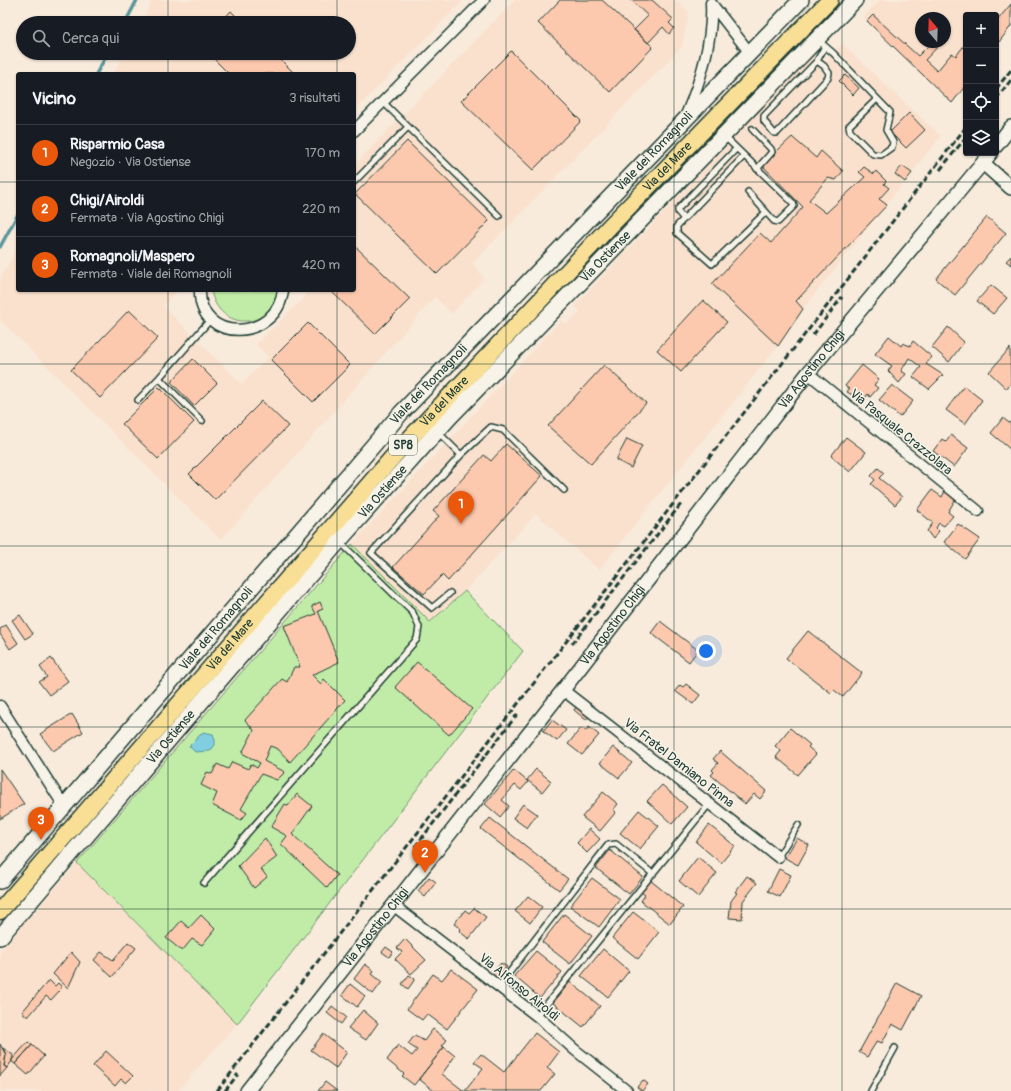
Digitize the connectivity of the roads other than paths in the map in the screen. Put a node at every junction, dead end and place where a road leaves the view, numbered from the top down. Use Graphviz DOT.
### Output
graph roads {
  1 [pos="484,0"];
  2 [pos="801,0"];
  3 [pos="830,0"];
  4 [pos="855,0"];
  5 [pos="710,1"];
  6 [pos="821,43"];
  7 [pos="750,53"];
  8 [pos="817,61"];
  9 [pos="877,98"];
  10 [pos="383,102"];
  11 [pos="684,119"];
  12 [pos="408,127"];
  13 [pos="1011,127"];
  14 [pos="752,129"];
  15 [pos="356,130"];
  16 [pos="723,135"];
  17 [pos="999,142"];
  18 [pos="736,149"];
  19 [pos="744,156"];
  20 [pos="987,158"];
  21 [pos="757,169"];
  22 [pos="356,180"];
  23 [pos="1011,188"];
  24 [pos="748,192"];
  25 [pos="766,212"];
  26 [pos="499,216"];
  27 [pos="684,219"];
  28 [pos="200,292"];
  29 [pos="283,292"];
  30 [pos="211,319"];
  31 [pos="808,373"];
  32 [pos="159,378"];
  33 [pos="138,400"];
  34 [pos="202,421"];
  35 [pos="438,431"];
  36 [pos="461,455"];
  37 [pos="564,490"];
  38 [pos="978,511"];
  39 [pos="339,540"];
  40 [pos="450,593"];
  41 [pos="563,690"];
  42 [pos="0,706"];
  43 [pos="710,803"];
  44 [pos="64,806"];
  45 [pos="798,824"];
  46 [pos="778,857"];
  47 [pos="653,874"];
  48 [pos="0,881"];
  49 [pos="204,883"];
  50 [pos="393,905"];
  51 [pos="0,911"];
  52 [pos="0,937"];
  53 [pos="499,986"];
  54 [pos="537,1016"];
  55 [pos="895,1048"];
  56 [pos="247,1091"];
  57 [pos="627,1091"];
  58 [pos="871,1091"];
  1 -- 10 [label="street"];
  2 -- 7 [label="main road, Viale dei Romagnoli"];
  3 -- 51 [label="main road, Via del Mare / SP8"];
  4 -- 6 [label="main road, Via Ostiense"];
  5 -- 7 [label="street"];
  5 -- 11 [label="street"];
  6 -- 8 [label="lane"];
  6 -- 9 [label="lane"];
  6 -- 16 [label="main road, Via Ostiense"];
  7 -- 11 [label="main road, Viale dei Romagnoli"];
  8 -- 8 [label="lane"];
  9 -- 9 [label="lane"];
  10 -- 12 [label="lane"];
  10 -- 15 [label="street"];
  11 -- 44 [label="main road, Viale dei Romagnoli"];
  12 -- 22 [label="lane"];
  12 -- 26 [label="lane"];
  13 -- 17 [label="street"];
  14 -- 21 [label="lane"];
  16 -- 18 [label="lane"];
  16 -- 35 [label="main road, Via Ostiense"];
  18 -- 19 [label="lane"];
  18 -- 27 [label="lane"];
  19 -- 21 [label="lane"];
  19 -- 27 [label="lane"];
  20 -- 23 [label="street"];
  20 -- 31 [label="street, Via Agostino Chigi"];
  21 -- 25 [label="lane"];
  24 -- 25 [label="lane"];
  25 -- 27 [label="lane"];
  28 -- 30 [label="street"];
  29 -- 30 [label="street"];
  30 -- 32 [label="lane"];
  31 -- 38 [label="street, Via Pasquale Crazzolara"];
  31 -- 41 [label="street, Via Agostino Chigi"];
  32 -- 33 [label="lane"];
  32 -- 34 [label="lane"];
  35 -- 36 [label="lane"];
  35 -- 39 [label="main road, Via Ostiense"];
  36 -- 37 [label="lane"];
  36 -- 40 [label="lane"];
  39 -- 49 [label="lane"];
  39 -- 52 [label="main road, Via Ostiense"];
  41 -- 43 [label="street, Via Fratel Damiano Pinna"];
  41 -- 50 [label="street, Via Agostino Chigi"];
  42 -- 44 [label="street"];
  43 -- 46 [label="street, Via Fratel Damiano Pinna"];
  43 -- 47 [label="lane"];
  44 -- 48 [label="main road, Viale dei Romagnoli"];
  45 -- 46 [label="lane"];
  47 -- 53 [label="lane"];
  47 -- 54 [label="lane"];
  50 -- 53 [label="street, Via Alfonso Airoldi"];
  50 -- 56 [label="street, Via Agostino Chigi"];
  53 -- 54 [label="street, Via Alfonso Airoldi"];
  54 -- 57 [label="street, Via Alfonso Airoldi"];
  55 -- 58 [label="lane"];
}
